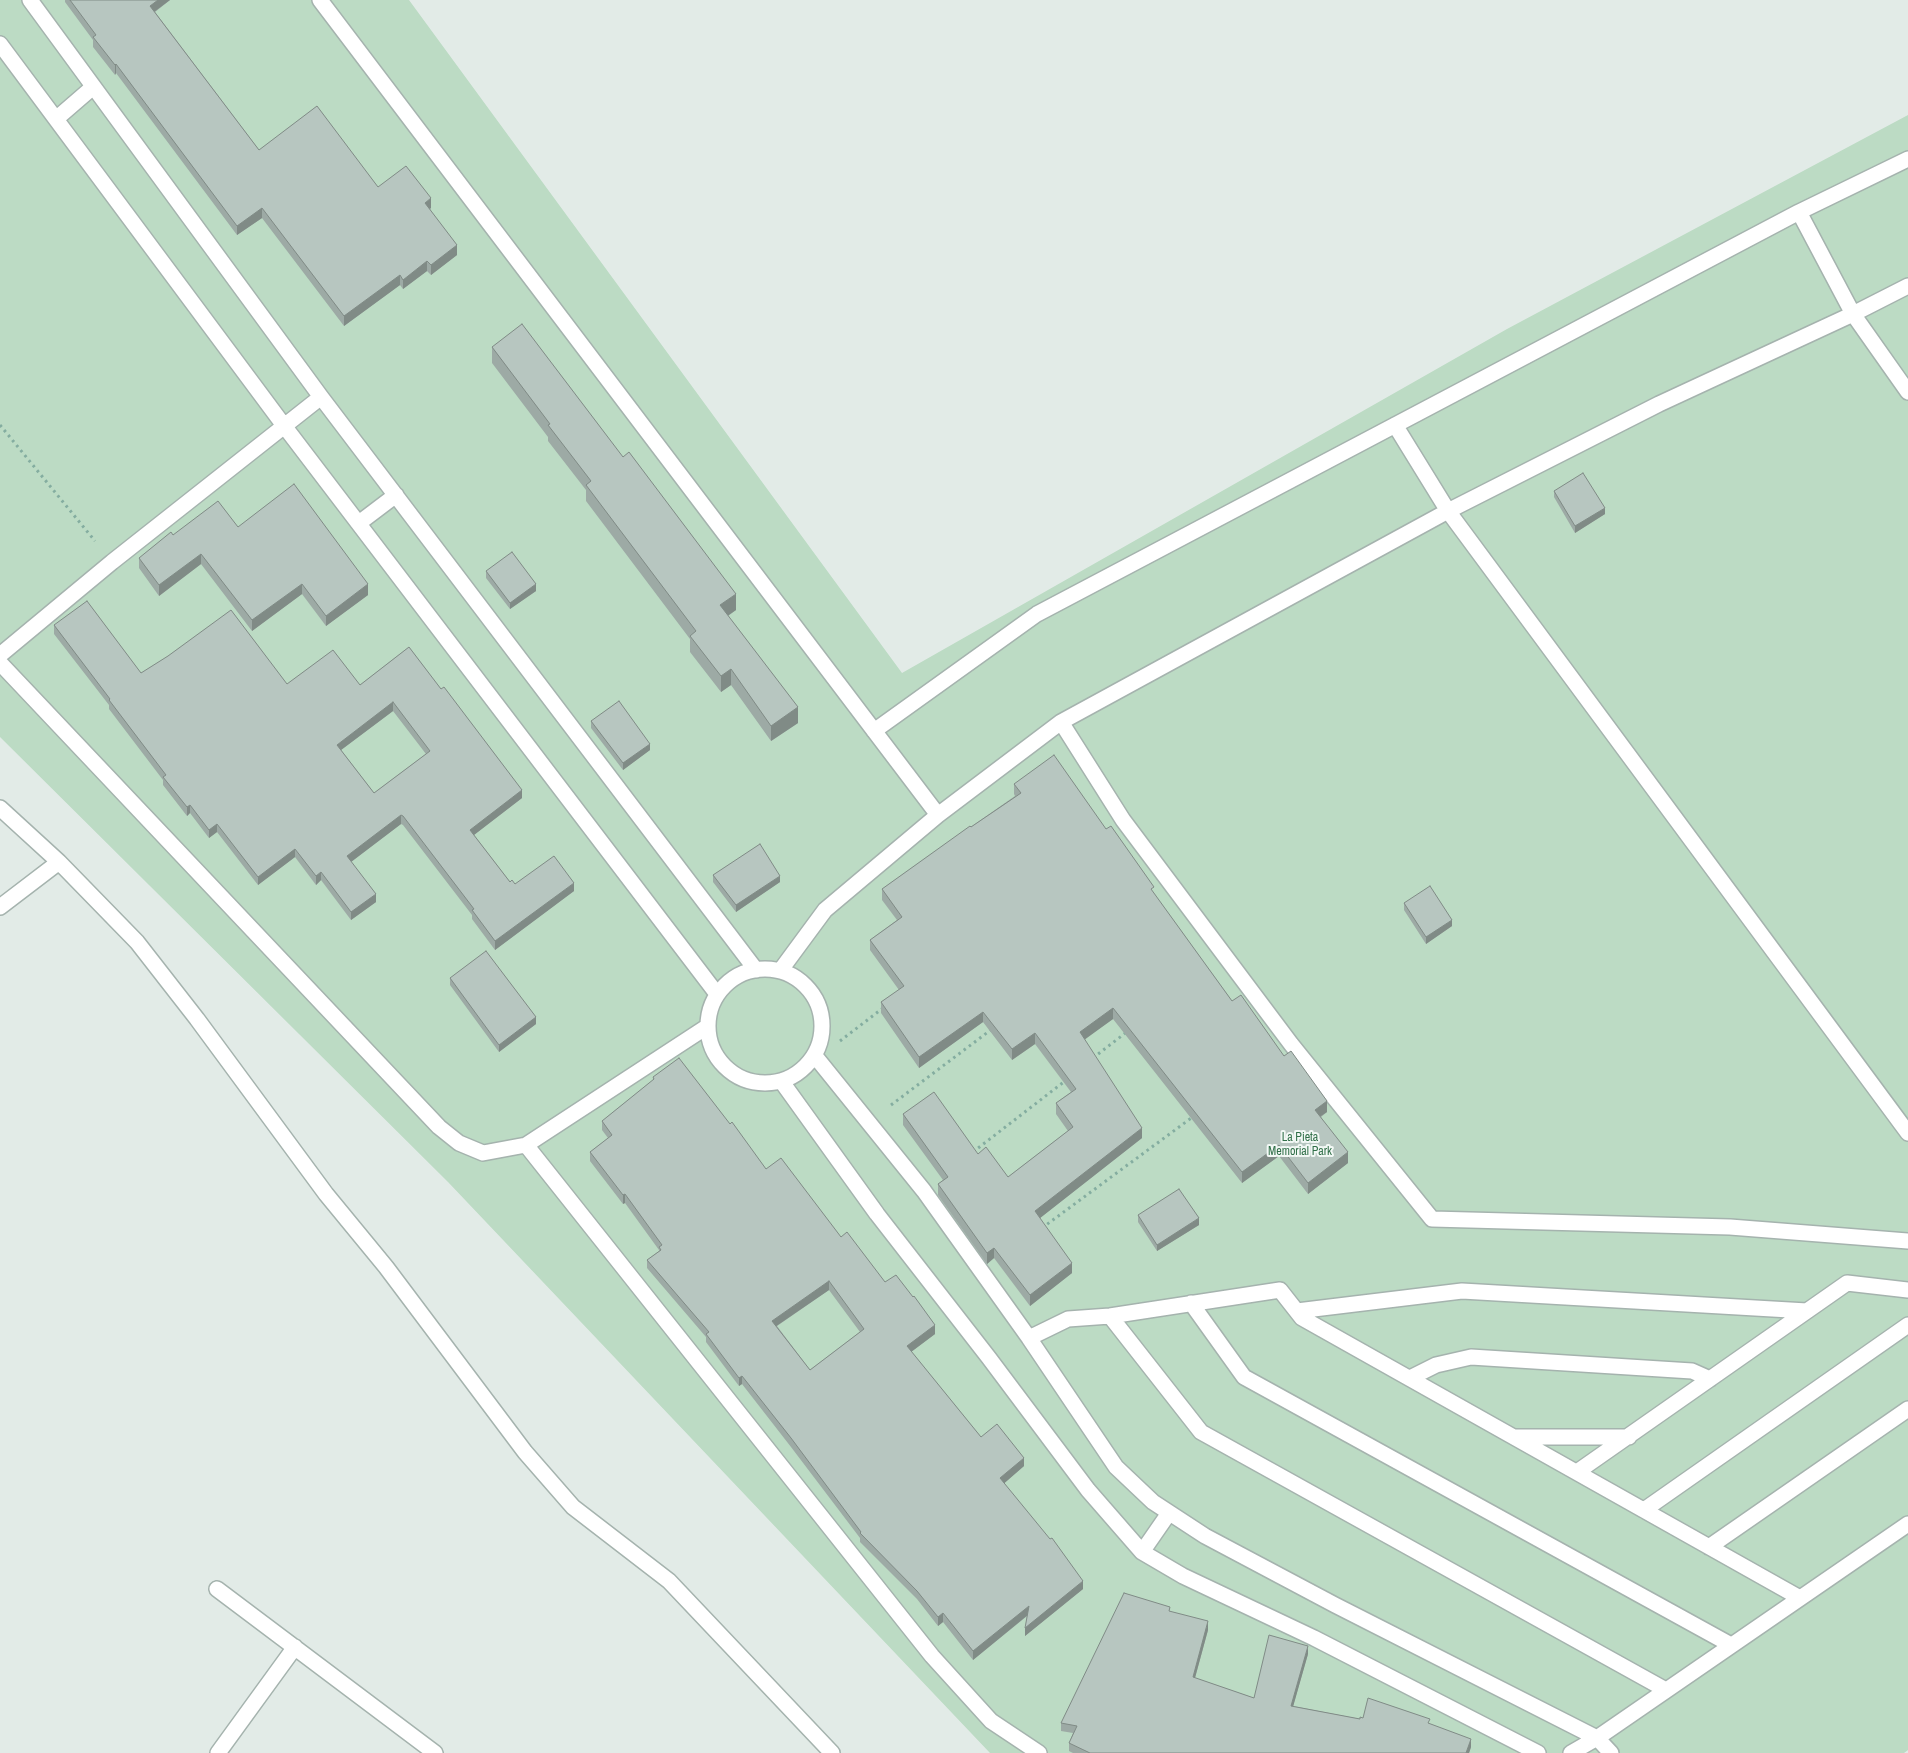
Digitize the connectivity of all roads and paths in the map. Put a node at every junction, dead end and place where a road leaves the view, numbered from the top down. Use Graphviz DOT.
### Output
graph roads {
  1 [pos="30,0"];
  2 [pos="320,0"];
  3 [pos="0,44"];
  4 [pos="93,87"];
  5 [pos="56,119"];
  6 [pos="1908,159"];
  7 [pos="1800,212"];
  8 [pos="1908,286"];
  9 [pos="1853,314"];
  10 [pos="1908,392"];
  11 [pos="321,397"];
  12 [pos="0,425"];
  13 [pos="1395,425"];
  14 [pos="285,427"];
  15 [pos="396,495"];
  16 [pos="1448,511"];
  17 [pos="359,523"];
  18 [pos="112,562"];
  19 [pos="0,655"];
  20 [pos="0,663"];
  21 [pos="1061,722"];
  22 [pos="874,731"];
  23 [pos="0,808"];
  24 [pos="938,815"];
  25 [pos="59,862"];
  26 [pos="0,908"];
  27 [pos="756,970"];
  28 [pos="780,971"];
  29 [pos="718,994"];
  30 [pos="888,1004"];
  31 [pos="708,1026"];
  32 [pos="994,1027"];
  33 [pos="1132,1028"];
  34 [pos="816,1058"];
  35 [pos="1086,1064"];
  36 [pos="1070,1076"];
  37 [pos="782,1082"];
  38 [pos="1196,1114"];
  39 [pos="868,1122"];
  40 [pos="1908,1132"];
  41 [pos="526,1145"];
  42 [pos="970,1154"];
  43 [pos="1037,1232"];
  44 [pos="1908,1241"];
  45 [pos="1908,1290"];
  46 [pos="1191,1303"];
  47 [pos="1297,1311"];
  48 [pos="1807,1311"];
  49 [pos="1110,1316"];
  50 [pos="1908,1325"];
  51 [pos="1029,1338"];
  52 [pos="1410,1378"];
  53 [pos="1710,1379"];
  54 [pos="1908,1409"];
  55 [pos="1514,1437"];
  56 [pos="1629,1437"];
  57 [pos="1577,1472"];
  58 [pos="1644,1510"];
  59 [pos="1169,1512"];
  60 [pos="1908,1524"];
  61 [pos="1709,1547"];
  62 [pos="1142,1552"];
  63 [pos="217,1589"];
  64 [pos="1800,1598"];
  65 [pos="1731,1645"];
  66 [pos="295,1647"];
  67 [pos="1666,1690"];
  68 [pos="1597,1738"];
  69 [pos="218,1753"];
  70 [pos="435,1753"];
  71 [pos="832,1753"];
  72 [pos="1039,1753"];
  73 [pos="1538,1753"];
  74 [pos="1570,1753"];
  75 [pos="1611,1753"];
  1 -- 4 [label="street"];
  2 -- 22 [label="street"];
  3 -- 5 [label="street"];
  4 -- 5 [label="street"];
  4 -- 11 [label="street"];
  5 -- 14 [label="street"];
  6 -- 7 [label="street"];
  7 -- 9 [label="street"];
  7 -- 13 [label="street"];
  8 -- 9 [label="street"];
  9 -- 10 [label="street"];
  9 -- 16 [label="street"];
  11 -- 14 [label="street"];
  11 -- 15 [label="street"];
  12 -- 18 [label="path"];
  13 -- 16 [label="street"];
  13 -- 22 [label="street"];
  14 -- 17 [label="street"];
  14 -- 18 [label="street"];
  15 -- 17 [label="street"];
  15 -- 27 [label="street"];
  16 -- 21 [label="street"];
  16 -- 40 [label="street"];
  17 -- 29 [label="street"];
  18 -- 19 [label="street"];
  20 -- 41 [label="street"];
  21 -- 24 [label="street"];
  21 -- 44 [label="street"];
  22 -- 24 [label="street"];
  23 -- 25 [label="street"];
  24 -- 28 [label="street"];
  25 -- 26 [label="street"];
  25 -- 71 [label="street"];
  27 -- 28 [label="street"];
  27 -- 29 [label="street"];
  28 -- 34 [label="street"];
  29 -- 31 [label="street"];
  30 -- 34 [label="path"];
  31 -- 37 [label="street"];
  31 -- 41 [label="street"];
  32 -- 39 [label="path"];
  33 -- 35 [label="path"];
  34 -- 37 [label="street"];
  34 -- 39 [label="street"];
  36 -- 42 [label="path"];
  37 -- 62 [label="street"];
  38 -- 43 [label="path"];
  39 -- 51 [label="street"];
  41 -- 72 [label="street"];
  45 -- 48 [label="street"];
  46 -- 47 [label="street"];
  46 -- 49 [label="street"];
  46 -- 65 [label="street"];
  47 -- 48 [label="street"];
  47 -- 52 [label="street"];
  48 -- 53 [label="street"];
  49 -- 51 [label="street"];
  49 -- 67 [label="street"];
  50 -- 58 [label="street"];
  51 -- 59 [label="street"];
  52 -- 53 [label="street"];
  52 -- 55 [label="street"];
  53 -- 56 [label="street"];
  54 -- 61 [label="street"];
  55 -- 56 [label="street"];
  55 -- 57 [label="street"];
  56 -- 57 [label="street"];
  57 -- 58 [label="street"];
  58 -- 61 [label="street"];
  59 -- 62 [label="street"];
  59 -- 68 [label="street"];
  60 -- 64 [label="street"];
  61 -- 64 [label="street"];
  62 -- 73 [label="street"];
  63 -- 66 [label="street"];
  64 -- 65 [label="street"];
  65 -- 67 [label="street"];
  66 -- 69 [label="street"];
  66 -- 70 [label="street"];
  67 -- 68 [label="street"];
  68 -- 74 [label="street"];
  68 -- 75 [label="street"];
}
